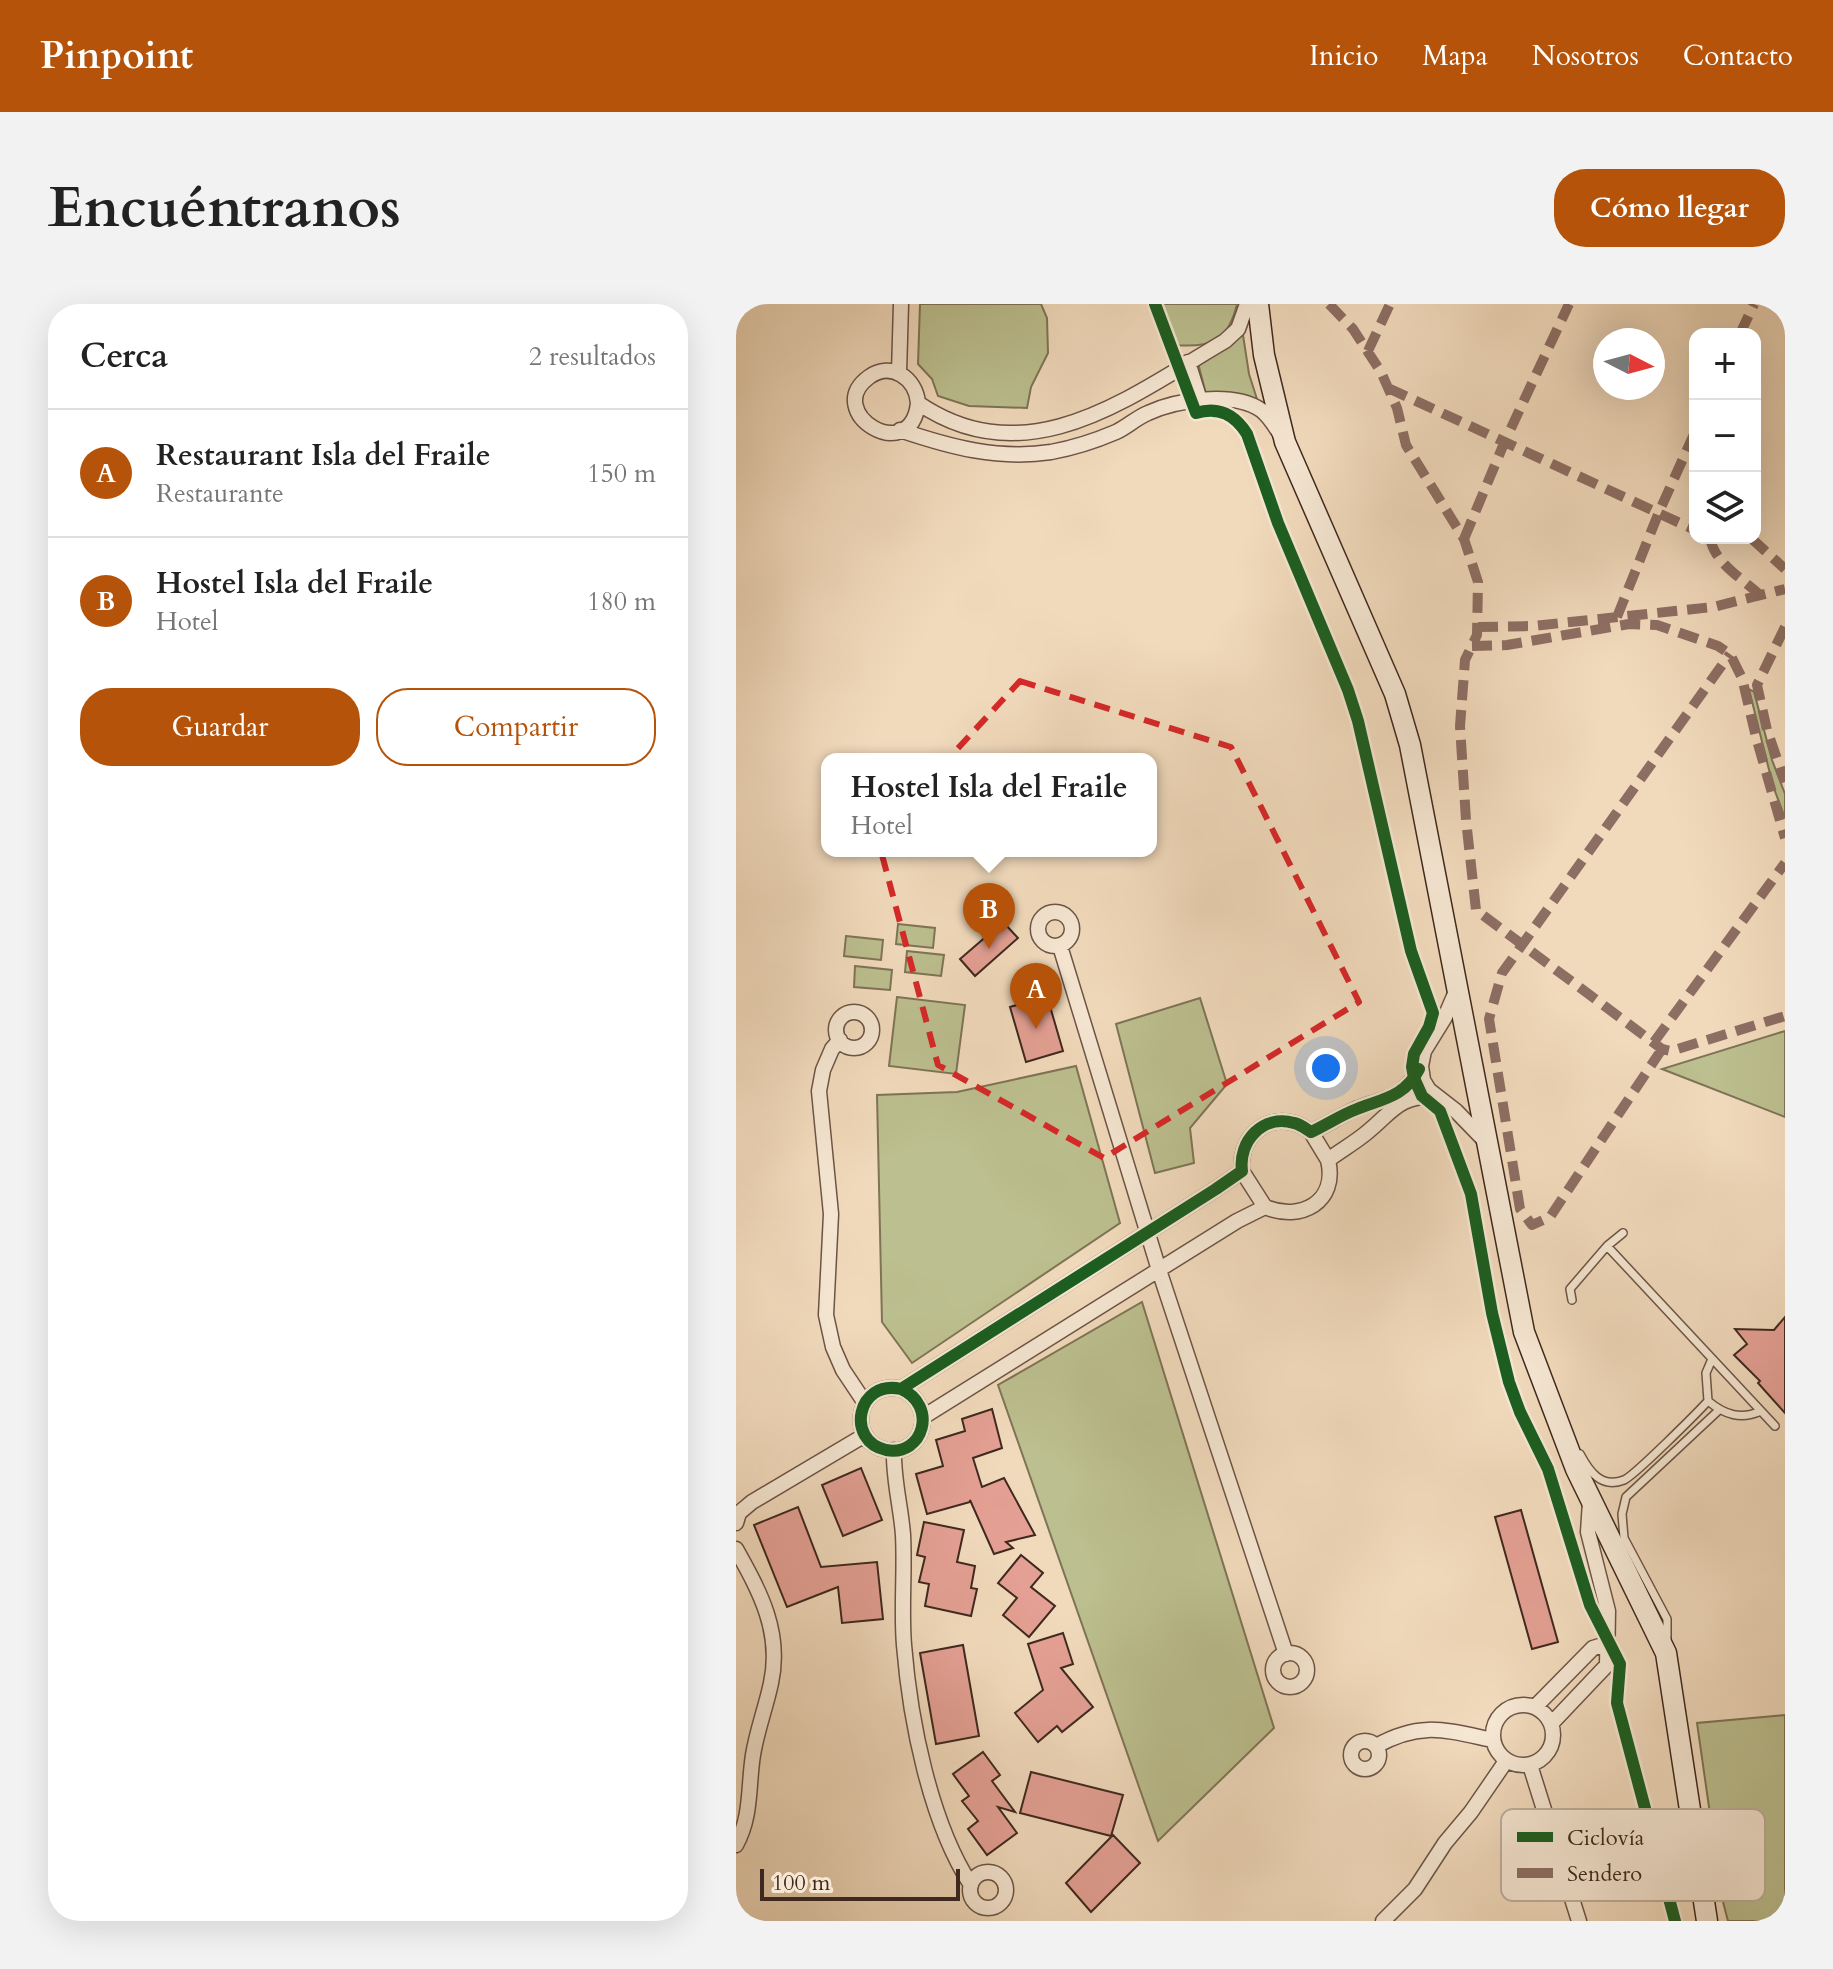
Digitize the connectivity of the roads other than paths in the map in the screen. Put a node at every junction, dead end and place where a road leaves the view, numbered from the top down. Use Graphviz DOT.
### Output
graph roads {
  1 [pos="901,304"];
  2 [pos="1247,304"];
  3 [pos="1258,304"];
  4 [pos="1188,362"];
  5 [pos="899,373"];
  6 [pos="1200,400"];
  7 [pos="918,403"];
  8 [pos="900,430"];
  9 [pos="1285,442"];
  10 [pos="1060,946"];
  11 [pos="1457,989"];
  12 [pos="1464,1022"];
  13 [pos="1433,1033"];
  14 [pos="840,1040"];
  15 [pos="1421,1066"];
  16 [pos="1441,1100"];
  17 [pos="1480,1100"];
  18 [pos="1311,1132"];
  19 [pos="1489,1145"];
  20 [pos="1328,1160"];
  21 [pos="1242,1171"];
  22 [pos="1265,1207"];
  23 [pos="1147,1231"];
  24 [pos="1623,1233"];
  25 [pos="1607,1246"];
  26 [pos="1159,1270"];
  27 [pos="1572,1300"];
  28 [pos="1712,1359"];
  29 [pos="901,1389"];
  30 [pos="1708,1401"];
  31 [pos="865,1403"];
  32 [pos="1719,1410"];
  33 [pos="1761,1411"];
  34 [pos="923,1417"];
  35 [pos="1558,1420"];
  36 [pos="1775,1426"];
  37 [pos="1659,1431"];
  38 [pos="865,1435"];
  39 [pos="1667,1440"];
  40 [pos="1677,1449"];
  41 [pos="894,1450"];
  42 [pos="1685,1457"];
  43 [pos="1590,1497"];
  44 [pos="736,1523"];
  45 [pos="736,1549"];
  46 [pos="1609,1643"];
  47 [pos="1666,1653"];
  48 [pos="1286,1654"];
  49 [pos="1535,1707"];
  50 [pos="1551,1724"];
  51 [pos="1493,1740"];
  52 [pos="1376,1746"];
  53 [pos="1506,1761"];
  54 [pos="1530,1765"];
  55 [pos="1544,1809"];
  56 [pos="1690,1809"];
  57 [pos="736,1845"];
  58 [pos="971,1885"];
  59 [pos="1573,1901"];
  60 [pos="1704,1901"];
  61 [pos="1383,1921"];
  62 [pos="1579,1921"];
  63 [pos="1707,1921"];
  1 -- 5 [label="street"];
  2 -- 4 [label="street"];
  3 -- 9 [label="main road"];
  4 -- 6 [label="street"];
  4 -- 7 [label="street"];
  5 -- 7 [label="street"];
  5 -- 8 [label="street"];
  6 -- 8 [label="street"];
  6 -- 9 [label="street"];
  7 -- 8 [label="street"];
  9 -- 11 [label="main road"];
  10 -- 23 [label="street"];
  11 -- 12 [label="main road"];
  11 -- 13 [label="street"];
  12 -- 13 [label="street"];
  12 -- 17 [label="main road"];
  13 -- 15 [label="street"];
  14 -- 31 [label="street"];
  15 -- 16 [label="street"];
  15 -- 18 [label="street"];
  16 -- 17 [label="street"];
  16 -- 19 [label="street"];
  16 -- 20 [label="street"];
  17 -- 19 [label="main road"];
  18 -- 20 [label="street"];
  18 -- 21 [label="street"];
  19 -- 35 [label="main road"];
  20 -- 22 [label="street"];
  21 -- 22 [label="street"];
  21 -- 23 [label="street"];
  22 -- 26 [label="street"];
  23 -- 26 [label="street"];
  23 -- 29 [label="street"];
  24 -- 25 [label="lane"];
  25 -- 27 [label="lane"];
  25 -- 28 [label="lane"];
  26 -- 34 [label="street"];
  26 -- 48 [label="street"];
  28 -- 30 [label="lane"];
  28 -- 33 [label="lane"];
  29 -- 31 [label="street"];
  29 -- 34 [label="street"];
  30 -- 32 [label="lane"];
  30 -- 39 [label="lane"];
  31 -- 38 [label="street"];
  32 -- 33 [label="lane"];
  32 -- 40 [label="lane"];
  33 -- 36 [label="lane"];
  34 -- 41 [label="street"];
  35 -- 39 [label="lane"];
  35 -- 43 [label="main road"];
  37 -- 39 [label="lane"];
  38 -- 41 [label="street"];
  38 -- 44 [label="street"];
  40 -- 42 [label="lane"];
  40 -- 47 [label="lane"];
  41 -- 58 [label="street"];
  43 -- 46 [label="street"];
  43 -- 47 [label="main road"];
  45 -- 57 [label="street"];
  46 -- 49 [label="street"];
  46 -- 50 [label="street"];
  47 -- 56 [label="main road"];
  49 -- 50 [label="street"];
  49 -- 51 [label="street"];
  50 -- 54 [label="street"];
  51 -- 52 [label="street"];
  51 -- 53 [label="street"];
  53 -- 54 [label="street"];
  53 -- 61 [label="street"];
  54 -- 55 [label="street"];
  59 -- 62 [label="street"];
  60 -- 63 [label="main road"];
}
